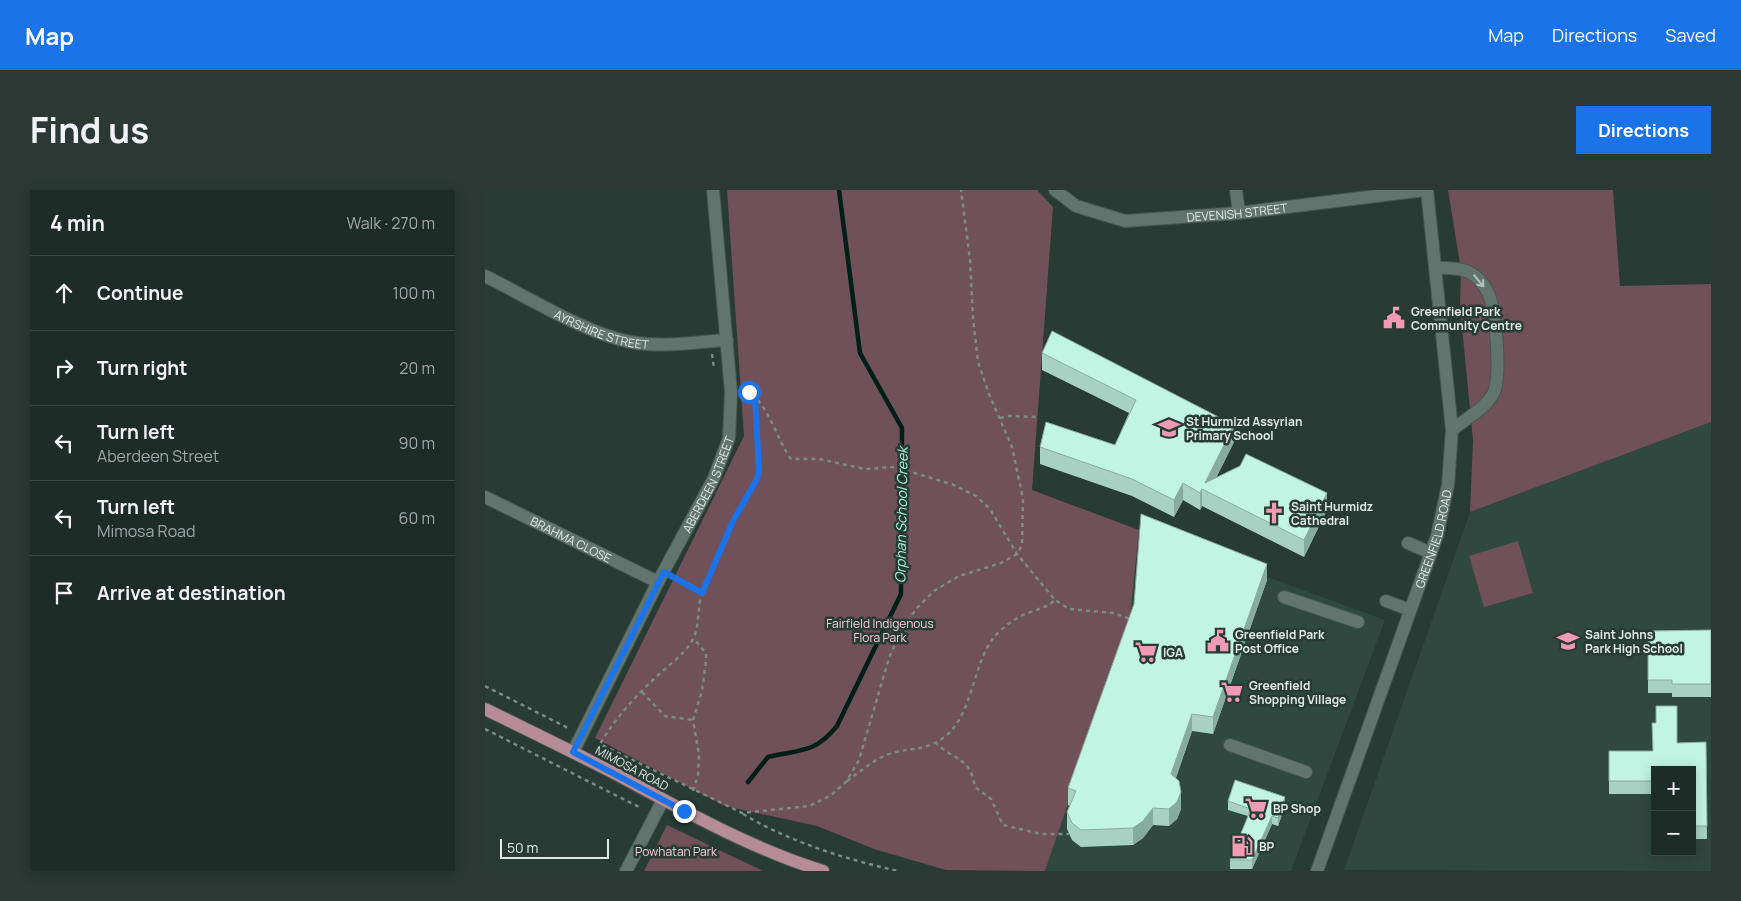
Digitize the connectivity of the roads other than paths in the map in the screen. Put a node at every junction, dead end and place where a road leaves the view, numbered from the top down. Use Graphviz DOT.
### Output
graph roads {
  1 [pos="713,190"];
  2 [pos="1055,190"];
  3 [pos="1237,190"];
  4 [pos="1426,190"];
  5 [pos="1239,212"];
  6 [pos="1435,268"];
  7 [pos="485,276"];
  8 [pos="727,340"];
  9 [pos="1452,430"];
  10 [pos="485,496"];
  11 [pos="1408,543"];
  12 [pos="1431,553"];
  13 [pos="661,577"];
  14 [pos="1285,597"];
  15 [pos="1387,600"];
  16 [pos="1410,610"];
  17 [pos="1358,622"];
  18 [pos="485,709"];
  19 [pos="1230,745"];
  20 [pos="573,752"];
  21 [pos="1306,772"];
  22 [pos="663,800"];
  23 [pos="626,871"];
  24 [pos="823,871"];
  25 [pos="1317,871"];
  1 -- 8 [label="street, ABERDEEN STREET"];
  2 -- 5 [label="street, DEVENISH STREET"];
  3 -- 5 [label="street"];
  4 -- 5 [label="street, DEVENISH STREET"];
  4 -- 6 [label="street, GREENFIELD ROAD"];
  6 -- 9 [label="street, GREENFIELD ROAD"];
  6 -- 9 [label="street, one-way"];
  7 -- 8 [label="street, AYRSHIRE STREET"];
  8 -- 13 [label="street, ABERDEEN STREET"];
  9 -- 12 [label="street, GREENFIELD ROAD"];
  10 -- 13 [label="street, BRAHMA CLOSE"];
  11 -- 12 [label="street"];
  12 -- 16 [label="street, GREENFIELD ROAD"];
  13 -- 20 [label="street, ABERDEEN STREET"];
  14 -- 17 [label="street"];
  15 -- 16 [label="street"];
  16 -- 25 [label="street, GREENFIELD ROAD"];
  18 -- 20 [label="main road, MIMOSA ROAD"];
  19 -- 21 [label="street"];
  20 -- 22 [label="main road, MIMOSA ROAD"];
  22 -- 23 [label="street"];
  22 -- 24 [label="main road, MIMOSA ROAD"];
}
